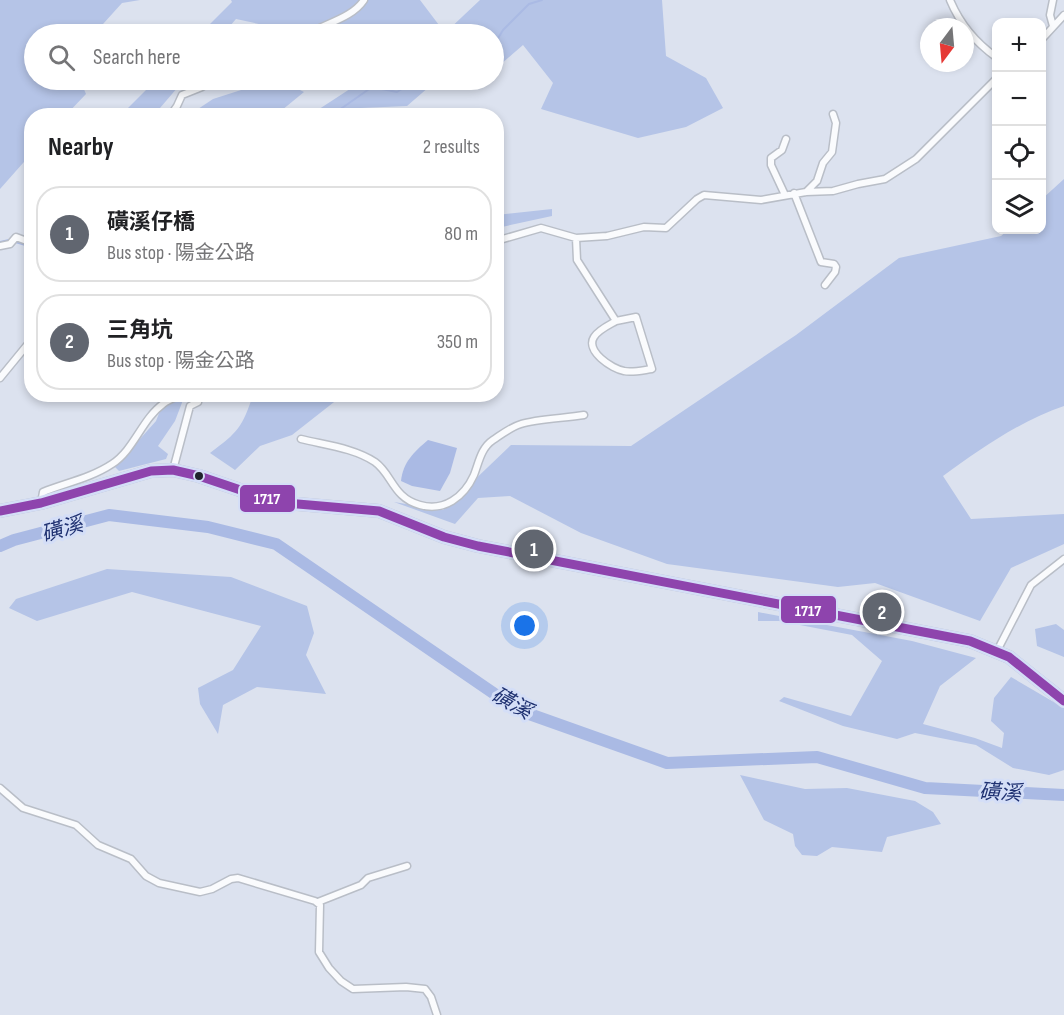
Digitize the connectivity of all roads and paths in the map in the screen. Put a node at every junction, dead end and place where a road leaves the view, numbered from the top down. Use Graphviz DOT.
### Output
graph roads {
  1 [pos="364,0"];
  2 [pos="950,0"];
  3 [pos="1053,0"];
  4 [pos="1064,15"];
  5 [pos="324,24"];
  6 [pos="1053,26"];
  7 [pos="1046,34"];
  8 [pos="992,54"];
  9 [pos="992,83"];
  10 [pos="194,90"];
  11 [pos="176,108"];
  12 [pos="833,114"];
  13 [pos="786,139"];
  14 [pos="806,192"];
  15 [pos="794,193"];
  16 [pos="785,195"];
  17 [pos="576,238"];
  18 [pos="24,240"];
  19 [pos="504,240"];
  20 [pos="0,246"];
  21 [pos="825,285"];
  22 [pos="616,321"];
  23 [pos="24,349"];
  24 [pos="0,378"];
  25 [pos="165,402"];
  26 [pos="198,402"];
  27 [pos="584,416"];
  28 [pos="302,439"];
  29 [pos="173,470"];
  30 [pos="41,503"];
  31 [pos="0,511"];
  32 [pos="1064,559"];
  33 [pos="997,651"];
  34 [pos="1064,701"];
  35 [pos="0,788"];
  36 [pos="407,866"];
  37 [pos="318,902"];
  38 [pos="437,1015"];
  1 -- 5 [label="street"];
  2 -- 8 [label="street"];
  3 -- 6 [label="street"];
  4 -- 6 [label="street"];
  6 -- 7 [label="street"];
  9 -- 14 [label="street"];
  10 -- 11 [label="street"];
  12 -- 14 [label="street"];
  13 -- 16 [label="street"];
  14 -- 15 [label="street"];
  15 -- 16 [label="street"];
  15 -- 21 [label="street"];
  16 -- 17 [label="street"];
  17 -- 19 [label="street"];
  17 -- 22 [label="street"];
  18 -- 20 [label="street"];
  22 -- 22 [label="street"];
  23 -- 24 [label="street"];
  25 -- 30 [label="street"];
  26 -- 29 [label="street"];
  27 -- 28 [label="street"];
  29 -- 30 [label="main road"];
  29 -- 33 [label="main road"];
  30 -- 31 [label="main road"];
  32 -- 33 [label="street"];
  33 -- 34 [label="main road"];
  35 -- 37 [label="street"];
  36 -- 37 [label="street"];
  37 -- 38 [label="street"];
}
